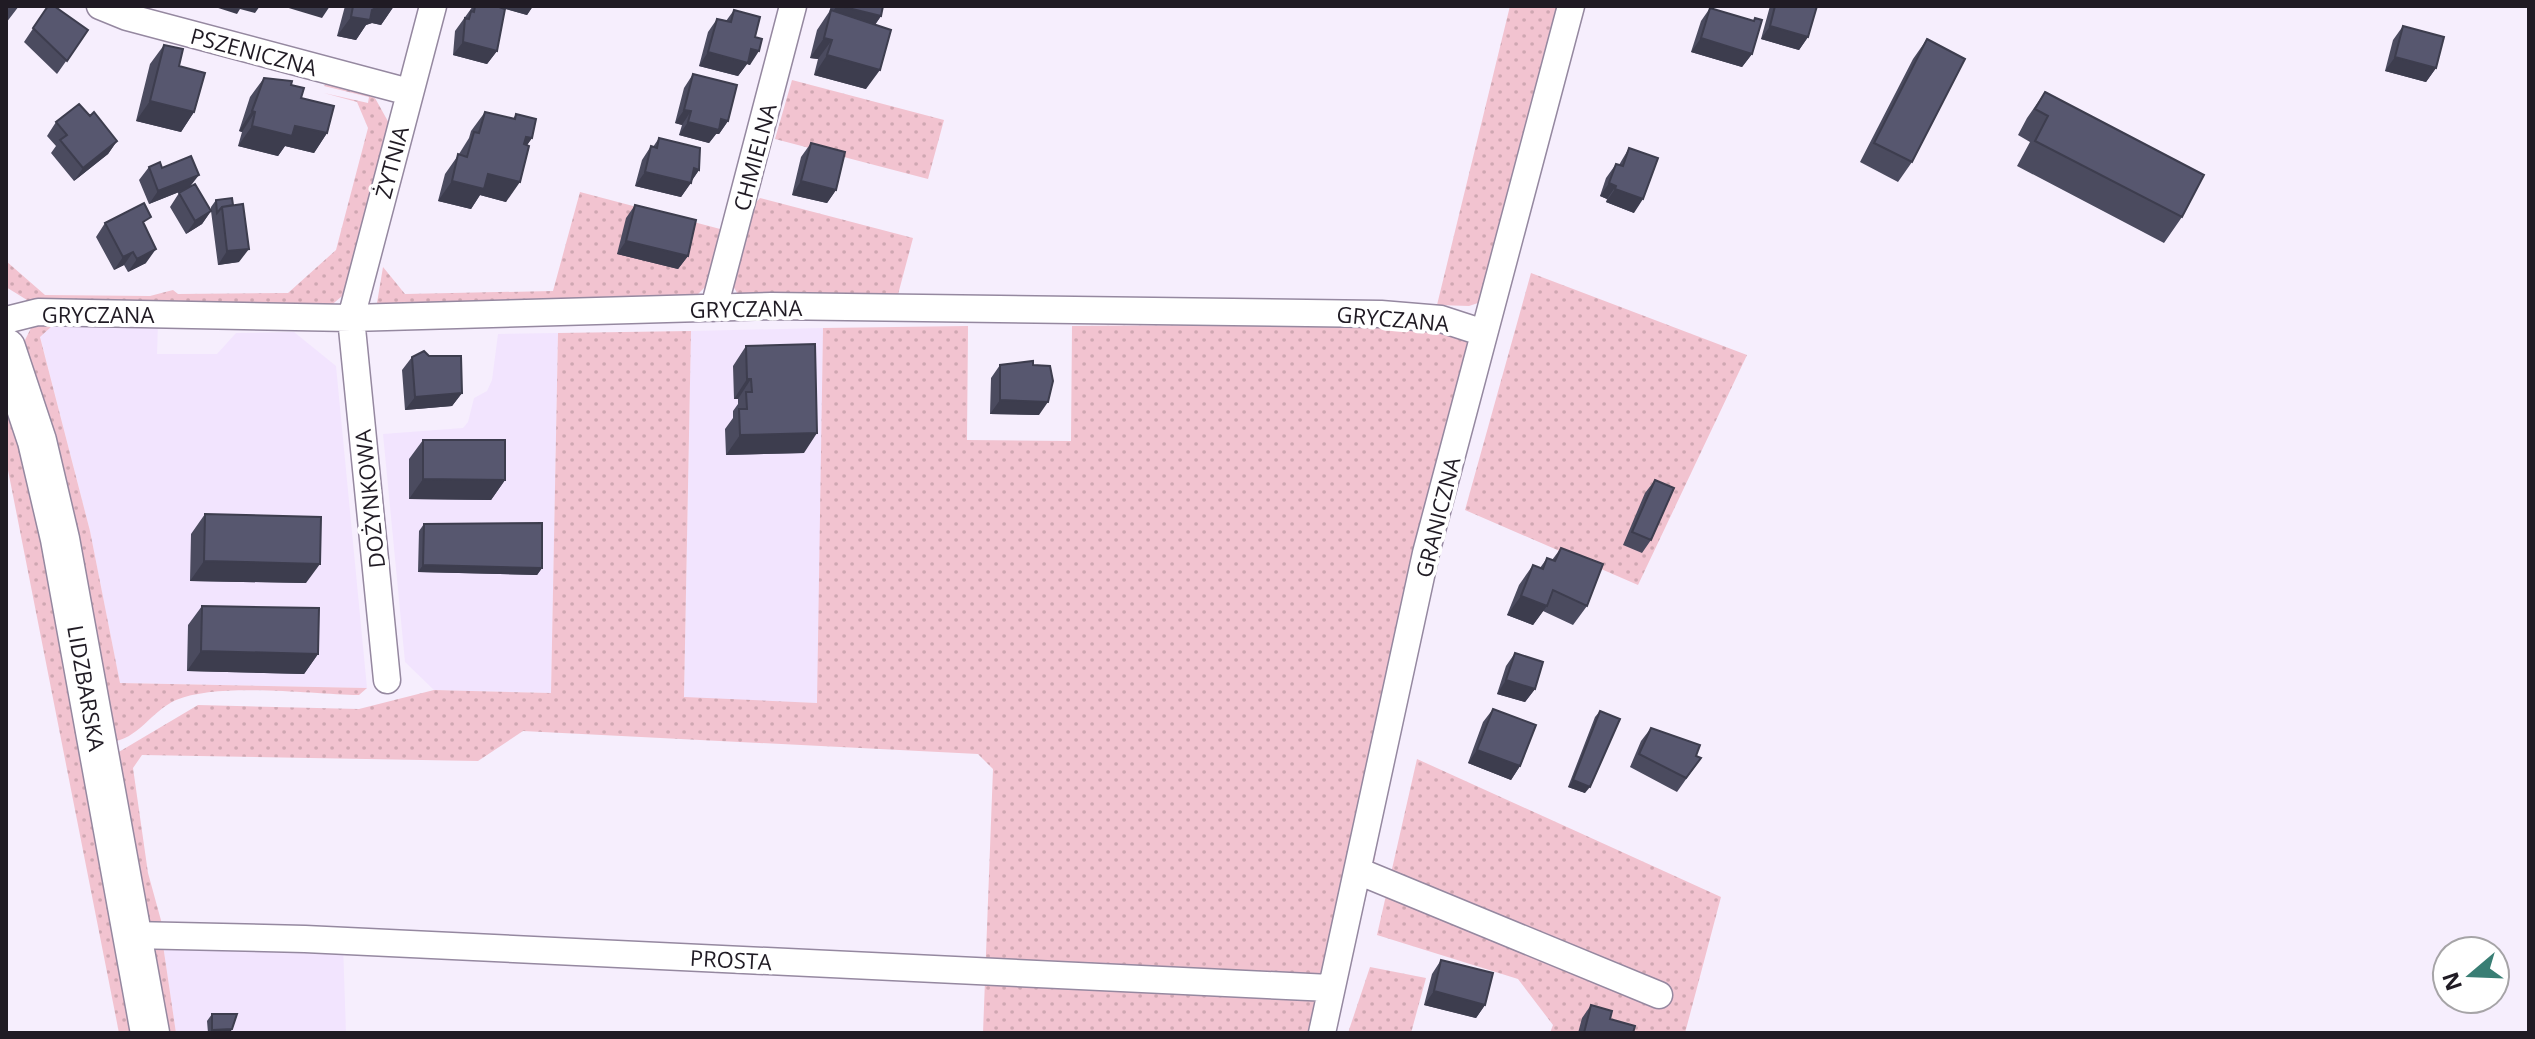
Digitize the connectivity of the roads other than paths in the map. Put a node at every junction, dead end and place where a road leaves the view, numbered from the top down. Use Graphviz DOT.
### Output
graph roads {
  1 [pos="100,6"];
  2 [pos="433,6"];
  3 [pos="793,6"];
  4 [pos="1571,6"];
  5 [pos="409,92"];
  6 [pos="714,308"];
  7 [pos="351,318"];
  8 [pos="6,320"];
  9 [pos="1484,333"];
  10 [pos="6,348"];
  11 [pos="387,680"];
  12 [pos="1358,871"];
  13 [pos="132,935"];
  14 [pos="1330,988"];
  15 [pos="1659,995"];
  16 [pos="150,1033"];
  17 [pos="1322,1033"];
  1 -- 5 [label="street, PSZENICZNA"];
  2 -- 5 [label="street, ŻYTNIA"];
  3 -- 6 [label="street, CHMIELNA"];
  4 -- 9 [label="street, GRANICZNA"];
  5 -- 7 [label="street, ŻYTNIA"];
  6 -- 7 [label="street, GRYCZANA"];
  6 -- 9 [label="street, GRYCZANA"];
  7 -- 8 [label="street, GRYCZANA"];
  7 -- 11 [label="street, DOŻYNKOWA"];
  9 -- 12 [label="street, GRANICZNA"];
  10 -- 13 [label="main road, LIDZBARSKA"];
  12 -- 14 [label="street, GRANICZNA"];
  12 -- 15 [label="street"];
  13 -- 14 [label="street, PROSTA"];
  13 -- 16 [label="main road, LIDZBARSKA"];
  14 -- 17 [label="street, GRANICZNA"];
}
